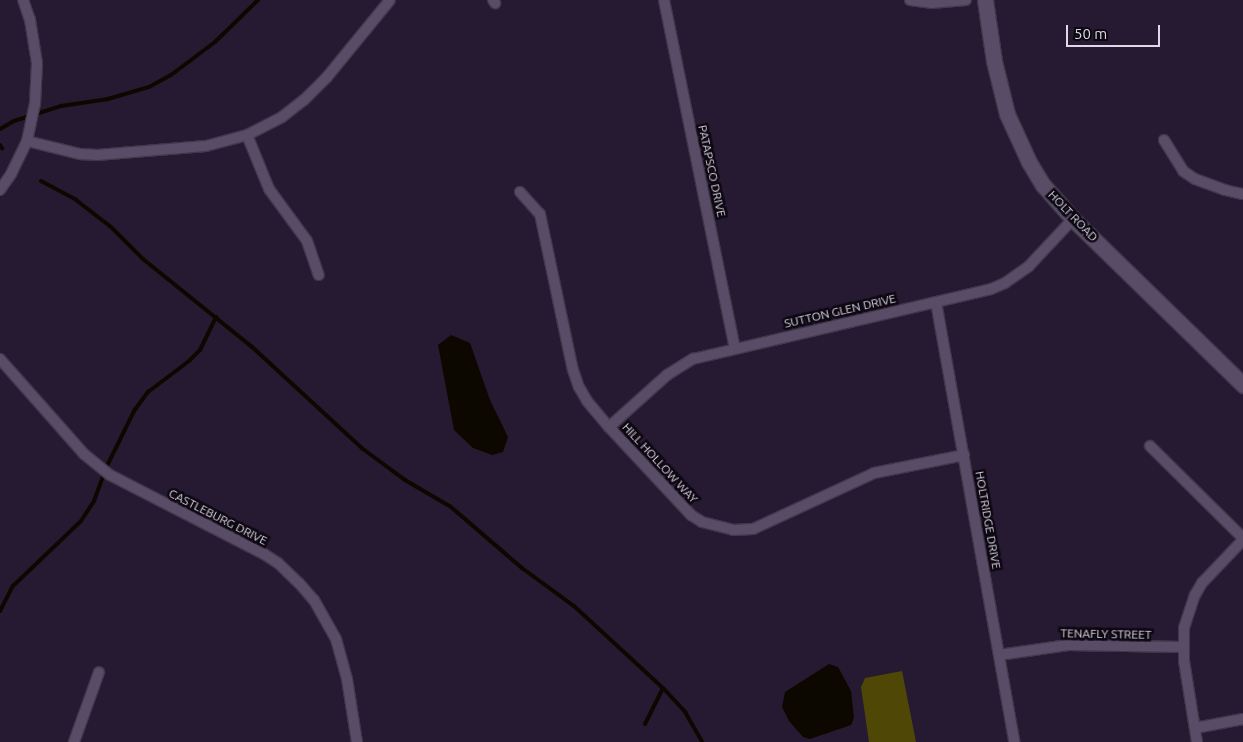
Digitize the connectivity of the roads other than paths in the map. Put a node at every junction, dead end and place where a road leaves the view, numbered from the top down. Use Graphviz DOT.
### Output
graph roads {
  1 [pos="23,0"];
  2 [pos="390,0"];
  3 [pos="664,0"];
  4 [pos="910,0"];
  5 [pos="966,0"];
  6 [pos="985,0"];
  7 [pos="247,135"];
  8 [pos="1164,140"];
  9 [pos="27,141"];
  10 [pos="0,190"];
  11 [pos="520,192"];
  12 [pos="1243,194"];
  13 [pos="1073,219"];
  14 [pos="319,275"];
  15 [pos="936,302"];
  16 [pos="735,348"];
  17 [pos="0,359"];
  18 [pos="1243,385"];
  19 [pos="609,427"];
  20 [pos="1150,446"];
  21 [pos="964,455"];
  22 [pos="1243,539"];
  23 [pos="1183,647"];
  24 [pos="999,655"];
  25 [pos="99,672"];
  26 [pos="1243,719"];
  27 [pos="1195,728"];
  28 [pos="74,742"];
  29 [pos="357,742"];
  30 [pos="1014,742"];
  31 [pos="1197,742"];
  1 -- 9 [label="street"];
  2 -- 7 [label="street"];
  3 -- 16 [label="street, PATAPSCO DRIVE"];
  4 -- 5 [label="street"];
  6 -- 13 [label="street, HOLT ROAD"];
  7 -- 9 [label="street"];
  7 -- 14 [label="street"];
  8 -- 12 [label="street"];
  9 -- 10 [label="street"];
  11 -- 19 [label="street, HILL HOLLOW WAY"];
  13 -- 15 [label="street, SUTTON GLEN DRIVE"];
  13 -- 18 [label="street, HOLT ROAD"];
  15 -- 16 [label="street, SUTTON GLEN DRIVE"];
  15 -- 21 [label="street, HOLTRIDGE DRIVE"];
  16 -- 19 [label="street, SUTTON GLEN DRIVE"];
  17 -- 29 [label="street, CASTLEBURG DRIVE"];
  19 -- 21 [label="street, HILL HOLLOW WAY"];
  20 -- 22 [label="street"];
  21 -- 24 [label="street, HOLTRIDGE DRIVE"];
  22 -- 23 [label="street"];
  23 -- 24 [label="street, TENAFLY STREET"];
  23 -- 27 [label="street"];
  24 -- 30 [label="street, HOLTRIDGE DRIVE"];
  25 -- 28 [label="street"];
  26 -- 27 [label="street"];
  27 -- 31 [label="street"];
}
